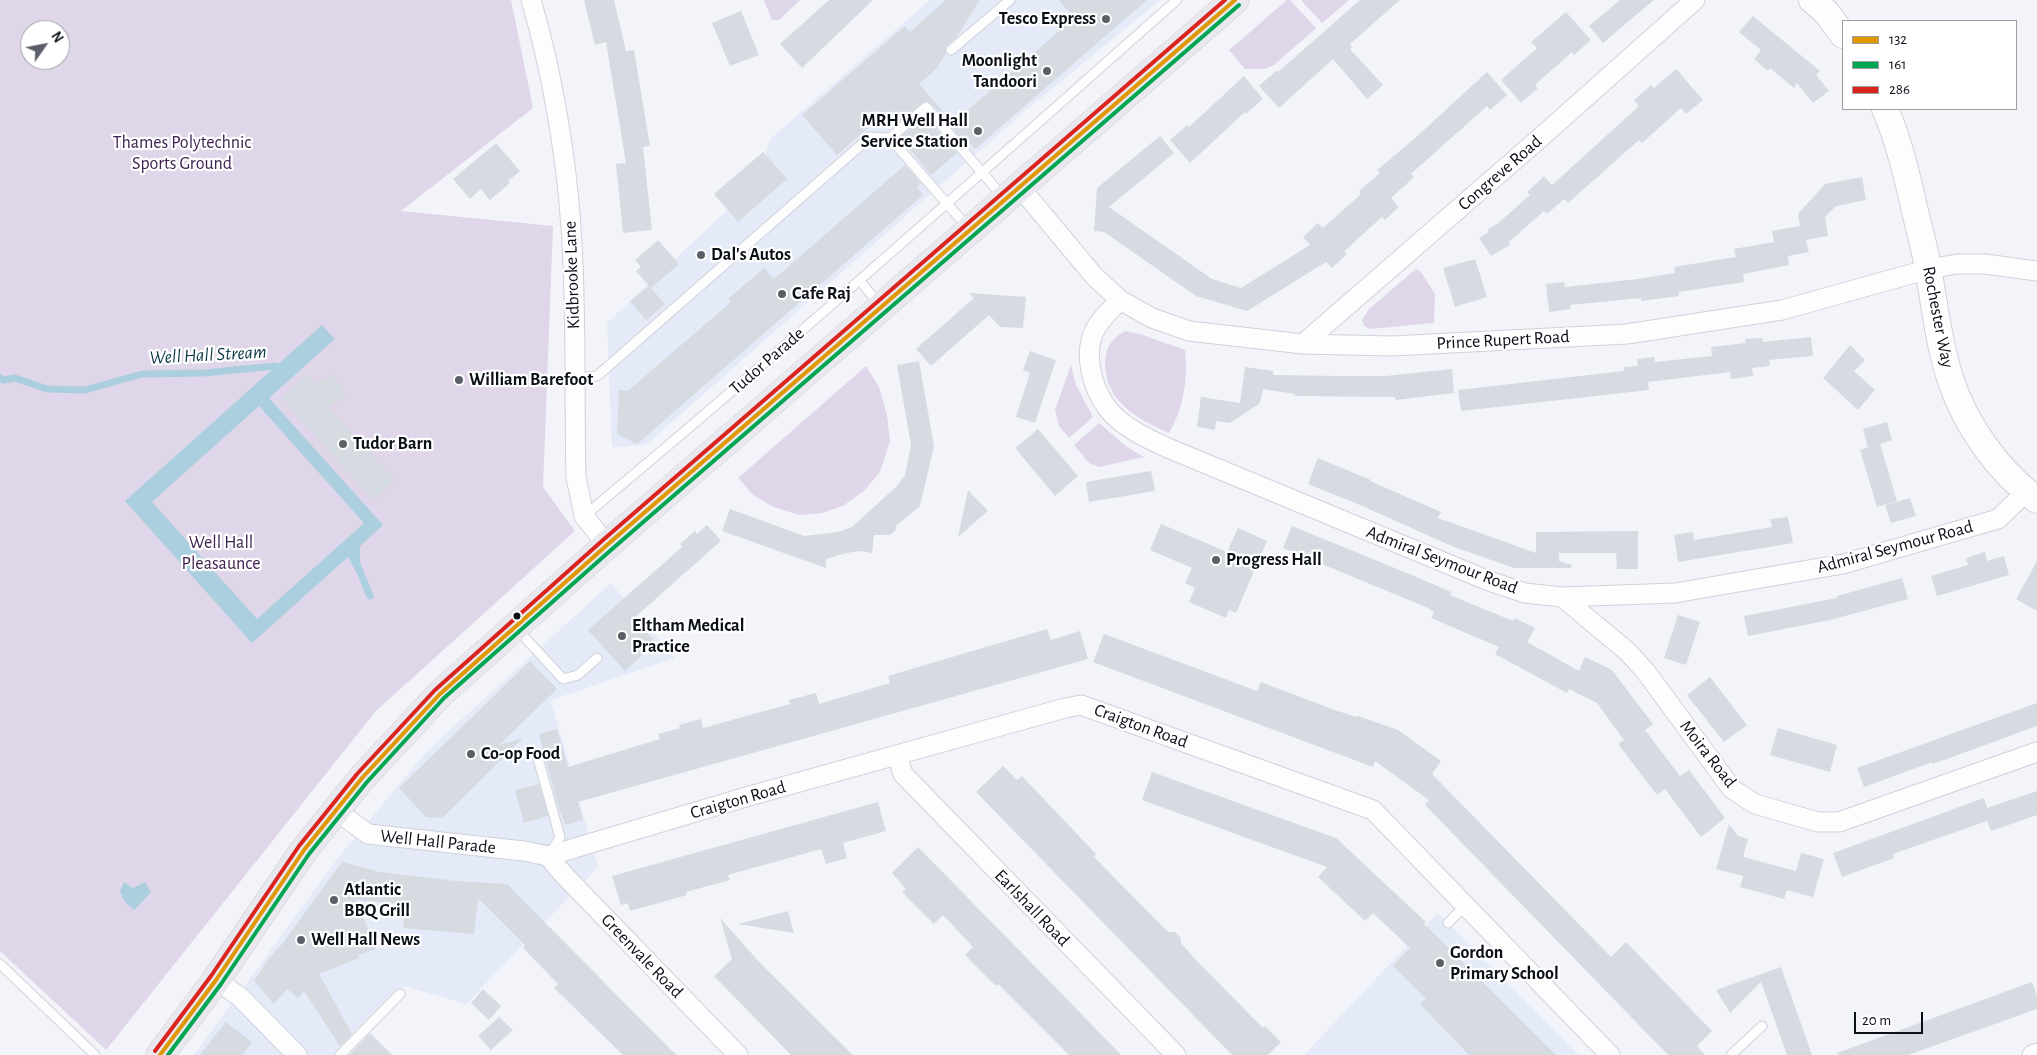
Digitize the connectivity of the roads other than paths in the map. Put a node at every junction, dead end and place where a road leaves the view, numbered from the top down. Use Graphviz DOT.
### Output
graph roads {
  1 [pos="531,0"];
  2 [pos="1010,0"];
  3 [pos="1178,0"];
  4 [pos="1235,0"];
  5 [pos="1695,0"];
  6 [pos="1812,0"];
  7 [pos="1842,34"];
  8 [pos="951,50"];
  9 [pos="1885,110"];
  10 [pos="890,138"];
  11 [pos="981,171"];
  12 [pos="1012,193"];
  13 [pos="946,202"];
  14 [pos="970,230"];
  15 [pos="1929,269"];
  16 [pos="2037,271"];
  17 [pos="860,281"];
  18 [pos="1120,300"];
  19 [pos="881,307"];
  20 [pos="1302,344"];
  21 [pos="575,378"];
  22 [pos="2031,496"];
  23 [pos="584,516"];
  24 [pos="607,545"];
  25 [pos="1562,597"];
  26 [pos="515,627"];
  27 [pos="597,658"];
  28 [pos="2037,752"];
  29 [pos="537,755"];
  30 [pos="898,755"];
  31 [pos="335,810"];
  32 [pos="548,856"];
  33 [pos="1466,905"];
  34 [pos="1448,923"];
  35 [pos="0,964"];
  36 [pos="216,980"];
  37 [pos="400,994"];
  38 [pos="1762,1026"];
  39 [pos="2037,1053"];
  40 [pos="96,1055"];
  41 [pos="160,1055"];
  42 [pos="297,1055"];
  43 [pos="340,1055"];
  44 [pos="738,1055"];
  45 [pos="1176,1055"];
  46 [pos="1610,1055"];
  47 [pos="1731,1055"];
  48 [pos="2032,1055"];
  1 -- 21 [label="street, Kidbrooke Lane"];
  2 -- 8 [label="lane"];
  3 -- 11 [label="lane, Tudor Parade"];
  4 -- 12 [label="main road"];
  5 -- 20 [label="street, Congreve Road"];
  6 -- 7 [label="street"];
  9 -- 15 [label="street, Rochester Way"];
  10 -- 11 [label="lane"];
  10 -- 13 [label="lane"];
  10 -- 21 [label="lane"];
  11 -- 12 [label="lane"];
  11 -- 13 [label="lane, Tudor Parade"];
  12 -- 14 [label="main road"];
  12 -- 18 [label="street, Prince Rupert Road"];
  13 -- 14 [label="lane"];
  13 -- 17 [label="lane, Tudor Parade"];
  14 -- 19 [label="main road"];
  15 -- 16 [label="street, Prince Rupert Road"];
  15 -- 20 [label="street, Prince Rupert Road"];
  15 -- 22 [label="street, Rochester Way"];
  17 -- 19 [label="lane"];
  17 -- 23 [label="lane, Tudor Parade"];
  18 -- 20 [label="street, Prince Rupert Road"];
  18 -- 25 [label="street, Admiral Seymour Road"];
  19 -- 24 [label="main road"];
  21 -- 23 [label="street, Kidbrooke Lane"];
  22 -- 25 [label="street, Admiral Seymour Road"];
  23 -- 24 [label="street, Kidbrooke Lane"];
  24 -- 26 [label="main road"];
  25 -- 28 [label="street, Moira Road"];
  26 -- 27 [label="lane"];
  26 -- 31 [label="main road"];
  29 -- 32 [label="lane"];
  30 -- 32 [label="street, Craigton Road"];
  30 -- 33 [label="street, Craigton Road"];
  30 -- 45 [label="street, Earlshall Road"];
  31 -- 32 [label="street, Well Hall Parade"];
  31 -- 36 [label="main road"];
  32 -- 44 [label="street, Greenvale Road"];
  33 -- 34 [label="lane"];
  33 -- 46 [label="street, Craigton Road"];
  35 -- 40 [label="lane"];
  36 -- 41 [label="main road"];
  36 -- 42 [label="street"];
  37 -- 43 [label="lane"];
  38 -- 47 [label="lane"];
  39 -- 48 [label="street"];
}
